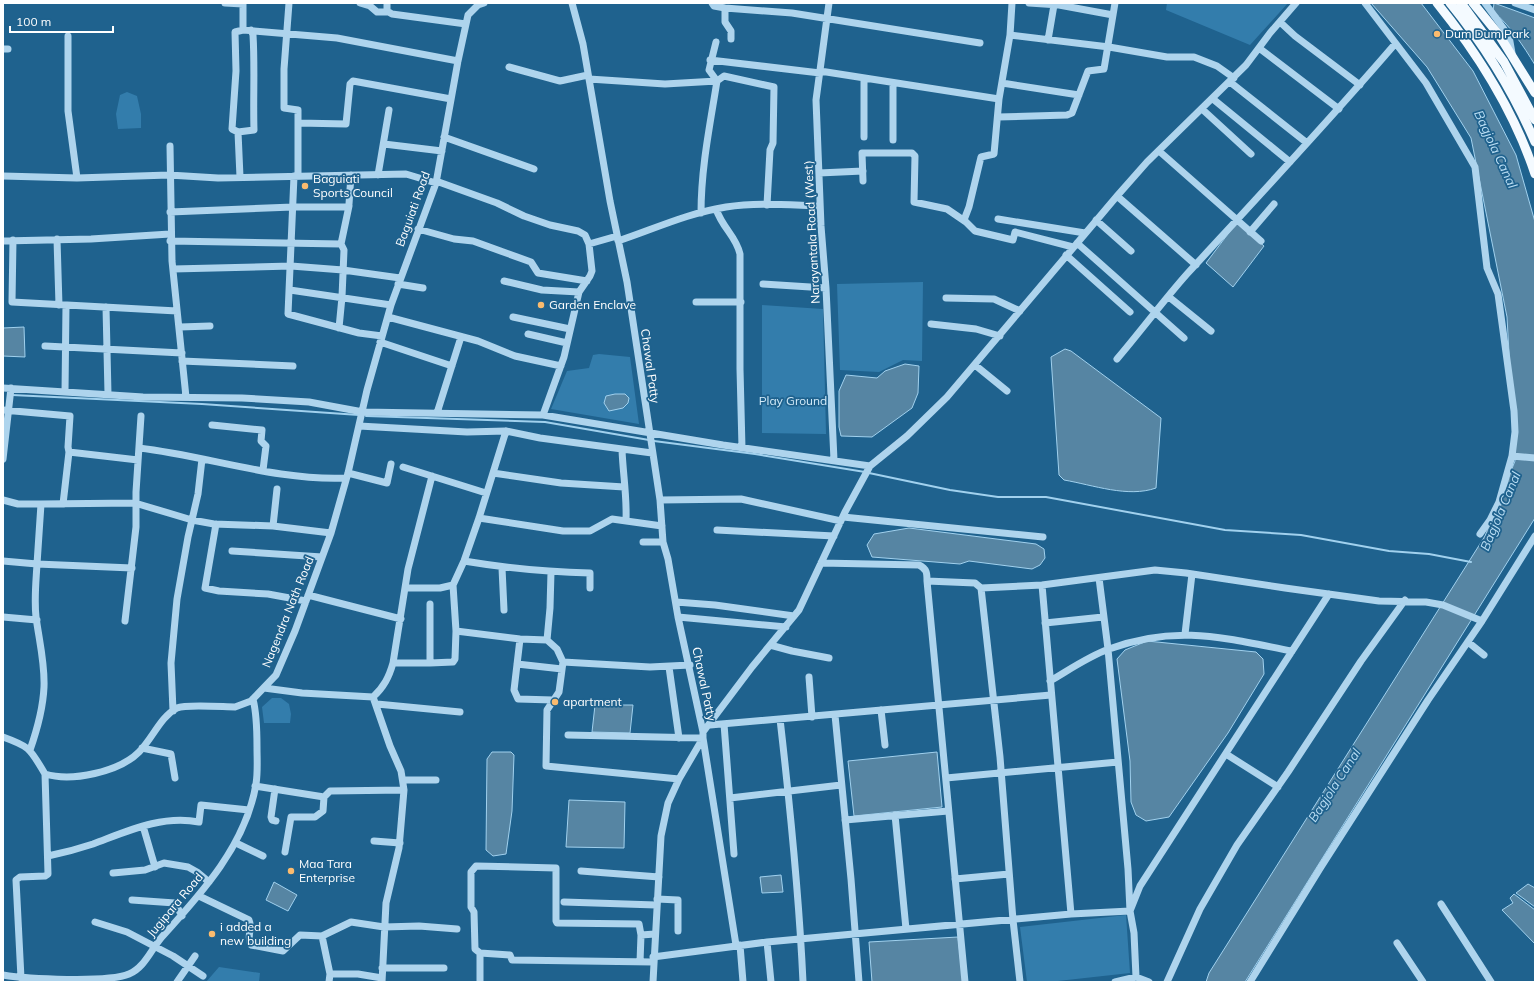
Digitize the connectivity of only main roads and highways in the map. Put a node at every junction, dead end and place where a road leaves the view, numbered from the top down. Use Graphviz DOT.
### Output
graph roads {
  1 [pos="1437,3"];
  2 [pos="1450,3"];
  3 [pos="1461,3"];
  4 [pos="1473,3"];
  5 [pos="1535,93"];
  6 [pos="1535,120"];
  7 [pos="1535,142"];
  8 [pos="1535,174"];
  1 -- 8 [label="main road"];
  2 -- 7 [label="main road"];
  3 -- 6 [label="main road"];
  4 -- 5 [label="main road"];
}
